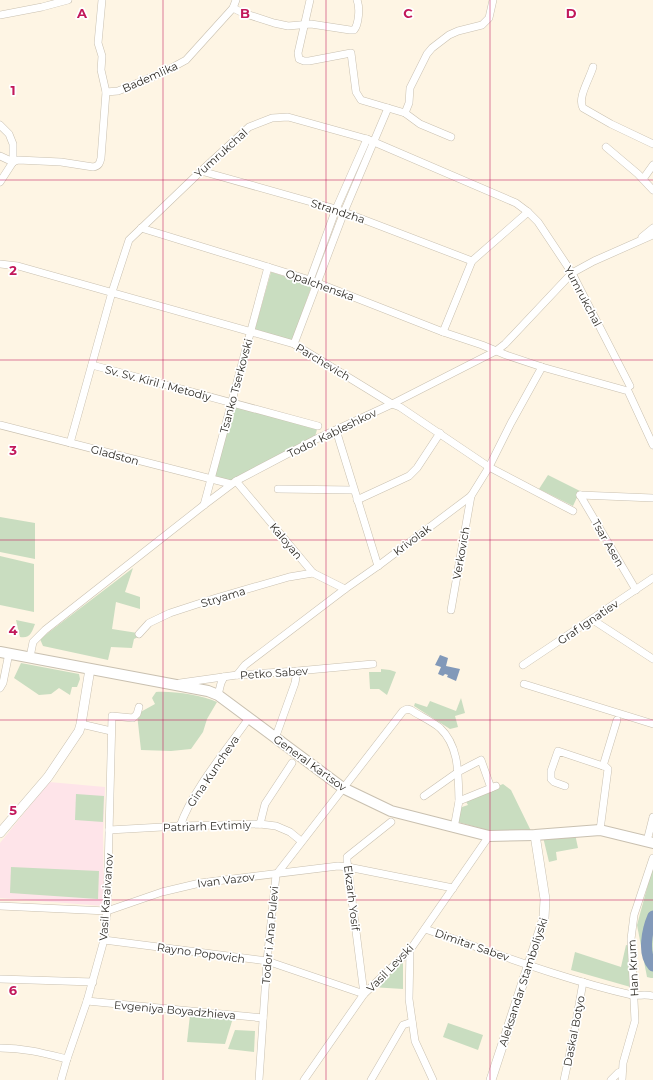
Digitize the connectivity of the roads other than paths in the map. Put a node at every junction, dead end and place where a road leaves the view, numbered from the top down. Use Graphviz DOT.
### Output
graph roads {
  1 [pos="68,0"];
  2 [pos="102,0"];
  3 [pos="310,0"];
  4 [pos="357,0"];
  5 [pos="493,0"];
  6 [pos="234,3"];
  7 [pos="0,15"];
  8 [pos="304,25"];
  9 [pos="593,67"];
  10 [pos="106,92"];
  11 [pos="388,108"];
  12 [pos="405,113"];
  13 [pos="0,125"];
  14 [pos="451,137"];
  15 [pos="371,140"];
  16 [pos="653,144"];
  17 [pos="606,147"];
  18 [pos="0,156"];
  19 [pos="13,162"];
  20 [pos="653,165"];
  21 [pos="201,171"];
  22 [pos="643,179"];
  23 [pos="0,182"];
  24 [pos="653,190"];
  25 [pos="336,209"];
  26 [pos="344,212"];
  27 [pos="528,212"];
  28 [pos="141,228"];
  29 [pos="653,228"];
  30 [pos="653,235"];
  31 [pos="636,242"];
  32 [pos="472,261"];
  33 [pos="0,264"];
  34 [pos="268,267"];
  35 [pos="572,273"];
  36 [pos="310,280"];
  37 [pos="318,283"];
  38 [pos="112,292"];
  39 [pos="251,331"];
  40 [pos="443,332"];
  41 [pos="294,344"];
  42 [pos="482,345"];
  43 [pos="496,351"];
  44 [pos="476,361"];
  45 [pos="92,365"];
  46 [pos="542,367"];
  47 [pos="629,389"];
  48 [pos="231,403"];
  49 [pos="392,404"];
  50 [pos="0,425"];
  51 [pos="318,426"];
  52 [pos="336,430"];
  53 [pos="440,433"];
  54 [pos="70,443"];
  55 [pos="653,445"];
  56 [pos="489,467"];
  57 [pos="210,479"];
  58 [pos="234,483"];
  59 [pos="278,489"];
  60 [pos="353,490"];
  61 [pos="471,496"];
  62 [pos="653,498"];
  63 [pos="357,500"];
  64 [pos="204,505"];
  65 [pos="573,511"];
  66 [pos="378,566"];
  67 [pos="312,574"];
  68 [pos="653,578"];
  69 [pos="345,589"];
  70 [pos="636,590"];
  71 [pos="451,610"];
  72 [pos="592,620"];
  73 [pos="139,634"];
  74 [pos="5,652"];
  75 [pos="30,657"];
  76 [pos="653,660"];
  77 [pos="374,664"];
  78 [pos="523,665"];
  79 [pos="90,669"];
  80 [pos="296,671"];
  81 [pos="237,675"];
  82 [pos="224,677"];
  83 [pos="174,684"];
  84 [pos="524,684"];
  85 [pos="0,688"];
  86 [pos="218,695"];
  87 [pos="139,707"];
  88 [pos="249,718"];
  89 [pos="617,720"];
  90 [pos="81,724"];
  91 [pos="653,724"];
  92 [pos="111,731"];
  93 [pos="274,737"];
  94 [pos="292,763"];
  95 [pos="603,766"];
  96 [pos="458,772"];
  97 [pos="566,786"];
  98 [pos="343,788"];
  99 [pos="424,796"];
  100 [pos="459,801"];
  101 [pos="653,817"];
  102 [pos="391,822"];
  103 [pos="260,824"];
  104 [pos="180,826"];
  105 [pos="454,828"];
  106 [pos="109,830"];
  107 [pos="600,830"];
  108 [pos="0,833"];
  109 [pos="535,835"];
  110 [pos="489,836"];
  111 [pos="301,841"];
  112 [pos="650,842"];
  113 [pos="653,858"];
  114 [pos="348,867"];
  115 [pos="276,874"];
  116 [pos="453,888"];
  117 [pos="0,906"];
  118 [pos="107,911"];
  119 [pos="425,929"];
  120 [pos="104,940"];
  121 [pos="410,950"];
  122 [pos="267,962"];
  123 [pos="528,965"];
  124 [pos="0,979"];
  125 [pos="93,982"];
  126 [pos="583,982"];
  127 [pos="364,994"];
  128 [pos="634,995"];
  129 [pos="653,996"];
  130 [pos="87,1001"];
  131 [pos="262,1018"];
  132 [pos="412,1022"];
  133 [pos="0,1048"];
  134 [pos="67,1059"];
  135 [pos="622,1071"];
  136 [pos="61,1080"];
  137 [pos="259,1080"];
  138 [pos="304,1080"];
  139 [pos="370,1080"];
  140 [pos="433,1080"];
  141 [pos="491,1080"];
  142 [pos="564,1080"];
  143 [pos="611,1080"];
  144 [pos="622,1080"];
  1 -- 7 [label="street"];
  2 -- 10 [label="street"];
  3 -- 8 [label="street"];
  4 -- 8 [label="street"];
  5 -- 12 [label="street"];
  6 -- 8 [label="street"];
  6 -- 10 [label="street, Bademlika"];
  8 -- 11 [label="street"];
  9 -- 16 [label="street"];
  10 -- 19 [label="street"];
  11 -- 12 [label="street"];
  11 -- 15 [label="street"];
  12 -- 14 [label="street"];
  13 -- 19 [label="street"];
  15 -- 21 [label="street, Yumrukchal"];
  15 -- 25 [label="street"];
  15 -- 26 [label="street"];
  15 -- 27 [label="street, Yumrukchal"];
  17 -- 22 [label="street"];
  18 -- 19 [label="street"];
  19 -- 23 [label="street"];
  20 -- 22 [label="street"];
  21 -- 25 [label="street, Strandzha"];
  21 -- 28 [label="street, Yumrukchal"];
  22 -- 24 [label="street"];
  25 -- 26 [label="street, Strandzha"];
  25 -- 36 [label="street"];
  26 -- 32 [label="street, Strandzha"];
  26 -- 37 [label="street"];
  27 -- 32 [label="street"];
  27 -- 35 [label="street, Yumrukchal"];
  28 -- 34 [label="street, Opalchenska"];
  28 -- 38 [label="street, Yumrukchal"];
  29 -- 31 [label="street"];
  30 -- 31 [label="street, Todor Kableshkov"];
  31 -- 35 [label="street, Todor Kableshkov"];
  32 -- 40 [label="street"];
  33 -- 38 [label="street, Parchevich"];
  34 -- 36 [label="street, Opalchenska"];
  34 -- 39 [label="street, Tsanko Tserkovski"];
  35 -- 43 [label="street, Todor Kableshkov"];
  35 -- 47 [label="street, Yumrukchal"];
  36 -- 37 [label="street, Opalchenska"];
  37 -- 40 [label="street, Opalchenska"];
  37 -- 41 [label="street"];
  38 -- 39 [label="street, Parchevich"];
  38 -- 45 [label="street, Yumrukchal"];
  39 -- 41 [label="street, Parchevich"];
  39 -- 48 [label="street, Tsanko Tserkovski"];
  40 -- 42 [label="street, Opalchenska"];
  41 -- 49 [label="street, Parchevich"];
  42 -- 43 [label="street, Opalchenska"];
  42 -- 44 [label="street"];
  43 -- 44 [label="street, Todor Kableshkov"];
  43 -- 46 [label="street, Opalchenska"];
  44 -- 49 [label="street, Todor Kableshkov"];
  45 -- 48 [label="street, Sv. Sv. Kiril i Metodiy"];
  45 -- 54 [label="street, Yumrukchal"];
  46 -- 47 [label="street, Opalchenska"];
  46 -- 56 [label="street, Krivolak"];
  47 -- 55 [label="street, Yumrukchal"];
  48 -- 51 [label="street, Sv. Sv. Kiril i Metodiy"];
  48 -- 57 [label="street, Tsanko Tserkovski"];
  49 -- 52 [label="street, Todor Kableshkov"];
  49 -- 53 [label="street, Parchevich"];
  50 -- 54 [label="street, Gladston"];
  52 -- 58 [label="street, Todor Kableshkov"];
  52 -- 60 [label="street"];
  53 -- 56 [label="street, Parchevich"];
  53 -- 63 [label="street"];
  54 -- 57 [label="street, Gladston"];
  56 -- 61 [label="street, Krivolak"];
  56 -- 65 [label="street, Parchevich"];
  57 -- 58 [label="street, Gladston"];
  57 -- 64 [label="street, Tsanko Tserkovski"];
  58 -- 64 [label="street, Todor Kableshkov"];
  58 -- 67 [label="street, Kaloyan"];
  59 -- 60 [label="street"];
  60 -- 63 [label="street"];
  61 -- 66 [label="street, Krivolak"];
  61 -- 71 [label="street, Verkovich"];
  62 -- 70 [label="street, Tsar Asen"];
  63 -- 66 [label="street"];
  64 -- 75 [label="street, Todor Kableshkov"];
  66 -- 69 [label="street, Krivolak"];
  67 -- 69 [label="street, Kaloyan"];
  67 -- 73 [label="street, Stryama"];
  68 -- 70 [label="street, Graf Ignatiev"];
  69 -- 81 [label="street, Krivolak"];
  70 -- 72 [label="street, Graf Ignatiev"];
  72 -- 76 [label="street"];
  72 -- 78 [label="street, Graf Ignatiev"];
  74 -- 75 [label="main road, General Kartsov"];
  74 -- 85 [label="street"];
  75 -- 79 [label="main road, General Kartsov"];
  77 -- 80 [label="street, Petko Sabev"];
  79 -- 83 [label="main road, General Kartsov"];
  79 -- 90 [label="street"];
  80 -- 81 [label="street, Petko Sabev"];
  80 -- 93 [label="street"];
  81 -- 82 [label="street, Petko Sabev"];
  82 -- 83 [label="street, Petko Sabev"];
  82 -- 86 [label="street"];
  83 -- 86 [label="main road, General Kartsov"];
  84 -- 91 [label="street"];
  86 -- 88 [label="main road, General Kartsov"];
  87 -- 92 [label="street"];
  88 -- 93 [label="main road, General Kartsov"];
  88 -- 104 [label="street, Gina Kuncheva"];
  89 -- 95 [label="street"];
  90 -- 92 [label="street"];
  90 -- 108 [label="street"];
  92 -- 106 [label="street, Vasil Karaivanov"];
  93 -- 98 [label="main road, General Kartsov"];
  94 -- 103 [label="street"];
  95 -- 97 [label="street"];
  95 -- 107 [label="street"];
  96 -- 98 [label="street, Todor i Ana Pulevi"];
  96 -- 99 [label="street"];
  96 -- 100 [label="street"];
  96 -- 100 [label="street"];
  98 -- 105 [label="main road, General Kartsov"];
  98 -- 111 [label="street, Todor i Ana Pulevi"];
  100 -- 105 [label="street"];
  101 -- 112 [label="street"];
  102 -- 114 [label="street, Ekzarh Yosif"];
  103 -- 104 [label="street, Patriarh Evtimiy"];
  103 -- 111 [label="street, Patriarh Evtimiy"];
  104 -- 106 [label="street, Patriarh Evtimiy"];
  105 -- 110 [label="main road, General Kartsov"];
  106 -- 118 [label="street, Vasil Karaivanov"];
  107 -- 109 [label="main road, General Kartsov"];
  107 -- 112 [label="main road, General Kartsov"];
  109 -- 110 [label="main road, General Kartsov"];
  109 -- 123 [label="street, Aleksandar Stamboliyski"];
  110 -- 116 [label="street, Vasil Levski"];
  111 -- 115 [label="street, Todor i Ana Pulevi"];
  113 -- 128 [label="street, Han Krum"];
  114 -- 115 [label="street, Ivan Vazov"];
  114 -- 116 [label="street, Ivan Vazov"];
  114 -- 127 [label="street, Ekzarh Yosif"];
  115 -- 118 [label="street, Ivan Vazov"];
  115 -- 122 [label="street, Todor i Ana Pulevi"];
  116 -- 119 [label="street, Vasil Levski"];
  117 -- 118 [label="street, Ivan Vazov"];
  118 -- 120 [label="street, Vasil Karaivanov"];
  119 -- 121 [label="street, Vasil Levski"];
  119 -- 123 [label="street, Dimitar Sabev"];
  120 -- 122 [label="street, Rayno Popovich"];
  120 -- 125 [label="street, Vasil Karaivanov"];
  121 -- 127 [label="street, Vasil Levski"];
  121 -- 132 [label="street"];
  122 -- 127 [label="street, Rayno Popovich"];
  122 -- 131 [label="street, Todor i Ana Pulevi"];
  123 -- 126 [label="street, Dimitar Sabev"];
  123 -- 141 [label="street, Aleksandar Stamboliyski"];
  124 -- 125 [label="street"];
  125 -- 130 [label="street, Vasil Karaivanov"];
  126 -- 128 [label="street, Dimitar Sabev"];
  126 -- 142 [label="street, Daskal Botyo"];
  127 -- 138 [label="street, Vasil Levski"];
  128 -- 129 [label="street, Dimitar Sabev"];
  128 -- 135 [label="street, Han Krum"];
  130 -- 131 [label="street, Evgeniya Boyadzhieva"];
  130 -- 134 [label="street, Vasil Karaivanov"];
  131 -- 137 [label="street, Todor i Ana Pulevi"];
  132 -- 139 [label="street"];
  132 -- 140 [label="street"];
  133 -- 134 [label="street"];
  134 -- 136 [label="street, Vasil Karaivanov"];
  135 -- 143 [label="street"];
  135 -- 144 [label="street, Han Krum"];
}
